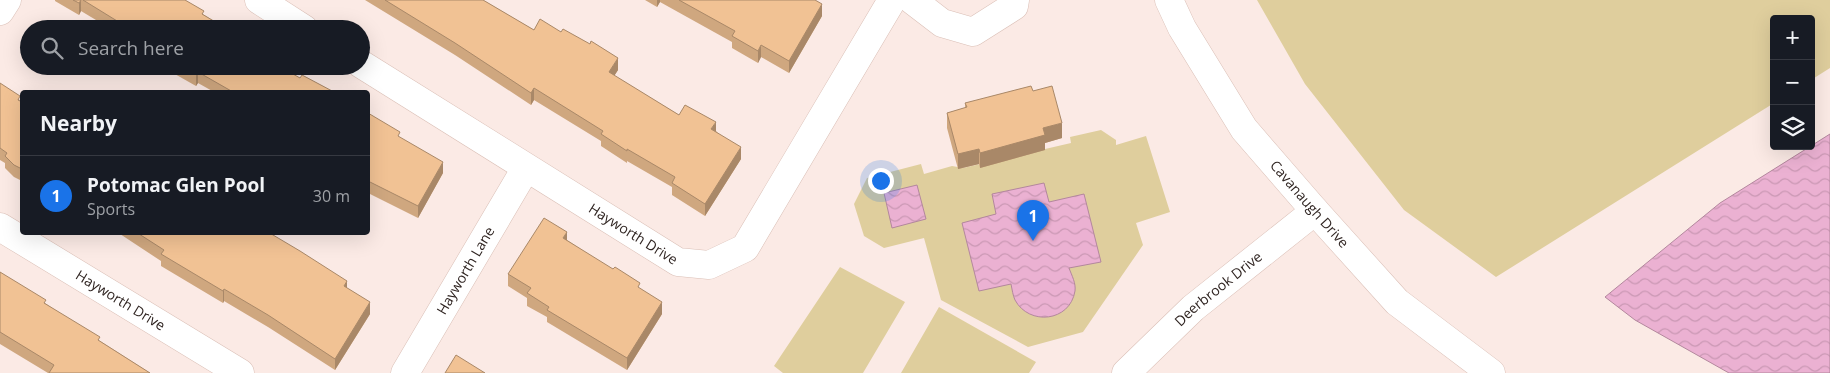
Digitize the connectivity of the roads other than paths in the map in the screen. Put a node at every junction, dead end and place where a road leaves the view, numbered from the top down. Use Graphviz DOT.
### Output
graph roads {
  1 [pos="7,0"];
  2 [pos="259,0"];
  3 [pos="1015,0"];
  4 [pos="1169,0"];
  5 [pos="894,1"];
  6 [pos="0,11"];
  7 [pos="290,20"];
  8 [pos="370,70"];
  9 [pos="526,168"];
  10 [pos="1315,211"];
  11 [pos="0,227"];
  12 [pos="240,373"];
  13 [pos="405,373"];
  14 [pos="1126,373"];
  15 [pos="1491,373"];
  1 -- 6 [label="street"];
  2 -- 7 [label="street"];
  3 -- 5 [label="street"];
  4 -- 10 [label="street, Cavanaugh Drive"];
  5 -- 9 [label="street, Hayworth Drive"];
  8 -- 9 [label="street, Hayworth Drive"];
  9 -- 13 [label="street, Hayworth Lane"];
  10 -- 14 [label="street, Deerbrook Drive"];
  10 -- 15 [label="street, Cavanaugh Drive"];
  11 -- 12 [label="street, Hayworth Drive"];
}
